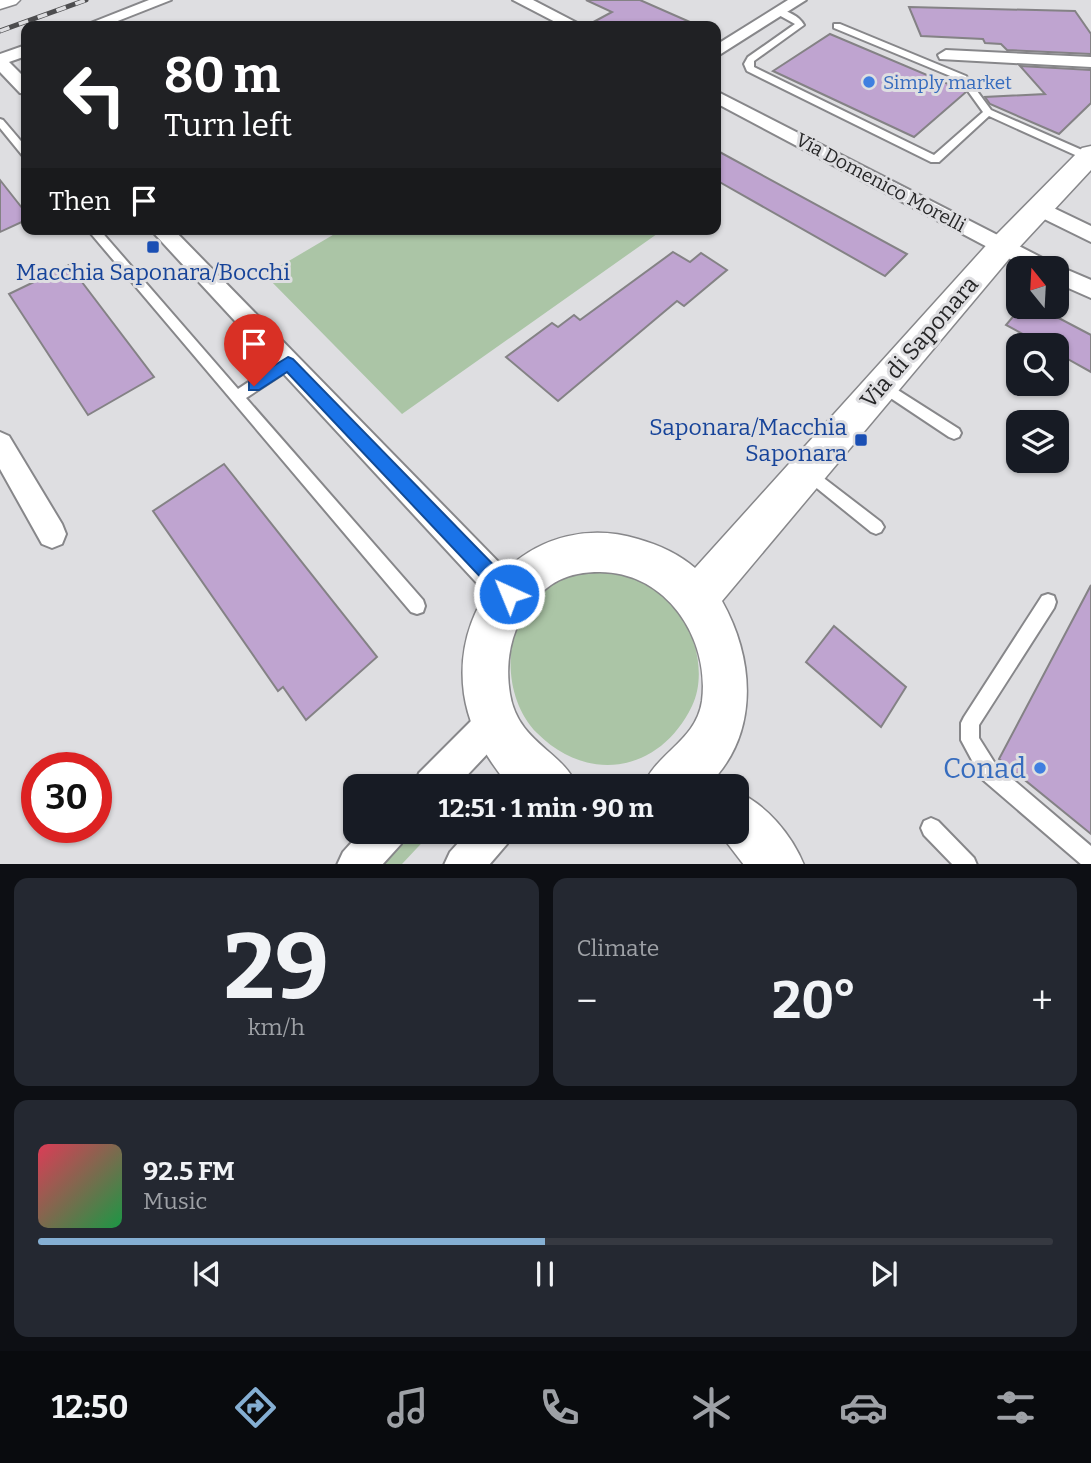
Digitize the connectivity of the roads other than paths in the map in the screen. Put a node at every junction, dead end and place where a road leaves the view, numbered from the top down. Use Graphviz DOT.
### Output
graph roads {
  1 [pos="9,0"];
  2 [pos="163,0"];
  3 [pos="521,0"];
  4 [pos="798,0"];
  5 [pos="0,3"];
  6 [pos="780,12"];
  7 [pos="105,21"];
  8 [pos="565,21"];
  9 [pos="836,26"];
  10 [pos="721,49"];
  11 [pos="21,52"];
  12 [pos="946,55"];
  13 [pos="0,61"];
  14 [pos="1091,62"];
  15 [pos="21,84"];
  16 [pos="721,99"];
  17 [pos="988,112"];
  18 [pos="0,122"];
  19 [pos="21,147"];
  20 [pos="1090,155"];
  21 [pos="1039,208"];
  22 [pos="97,235"];
  23 [pos="166,235"];
  24 [pos="1091,235"];
  25 [pos="1003,246"];
  26 [pos="1023,256"];
  27 [pos="1069,279"];
  28 [pos="1091,290"];
  29 [pos="288,363"];
  30 [pos="882,385"];
  31 [pos="237,397"];
  32 [pos="954,433"];
  33 [pos="0,444"];
  34 [pos="807,471"];
  35 [pos="876,527"];
  36 [pos="52,534"];
  37 [pos="509,594"];
  38 [pos="697,598"];
  39 [pos="1048,603"];
  40 [pos="417,606"];
  41 [pos="495,721"];
  42 [pos="444,774"];
  43 [pos="534,774"];
  44 [pos="693,774"];
  45 [pos="930,828"];
  46 [pos="749,831"];
  47 [pos="375,844"];
  48 [pos="482,844"];
  49 [pos="1091,859"];
  50 [pos="356,864"];
  51 [pos="463,864"];
  52 [pos="778,864"];
  53 [pos="967,864"];
  1 -- 5 [label="street"];
  2 -- 7 [label="street"];
  3 -- 8 [label="street"];
  4 -- 6 [label="street"];
  6 -- 10 [label="street"];
  6 -- 17 [label="lane"];
  9 -- 17 [label="lane"];
  11 -- 13 [label="street"];
  12 -- 14 [label="street"];
  13 -- 15 [label="street"];
  16 -- 25 [label="street, Via Domenico Morelli"];
  17 -- 20 [label="lane"];
  18 -- 19 [label="lane"];
  20 -- 21 [label="street, Via di Saponara"];
  21 -- 24 [label="street"];
  21 -- 25 [label="street, Via di Saponara"];
  22 -- 31 [label="lane"];
  23 -- 29 [label="street"];
  25 -- 26 [label="street, Via Domenico Morelli"];
  25 -- 30 [label="street, Via di Saponara"];
  27 -- 28 [label="street"];
  29 -- 31 [label="lane"];
  29 -- 37 [label="street"];
  30 -- 32 [label="lane"];
  30 -- 34 [label="street, Via di Saponara"];
  31 -- 40 [label="lane"];
  33 -- 36 [label="street"];
  34 -- 35 [label="lane"];
  34 -- 38 [label="street, Via di Saponara"];
  37 -- 38 [label="street"];
  37 -- 41 [label="street"];
  38 -- 44 [label="street"];
  39 -- 49 [label="lane"];
  41 -- 42 [label="street"];
  41 -- 43 [label="street"];
  45 -- 53 [label="lane"];
  46 -- 52 [label="street"];
  47 -- 50 [label="street"];
  48 -- 51 [label="street"];
}
